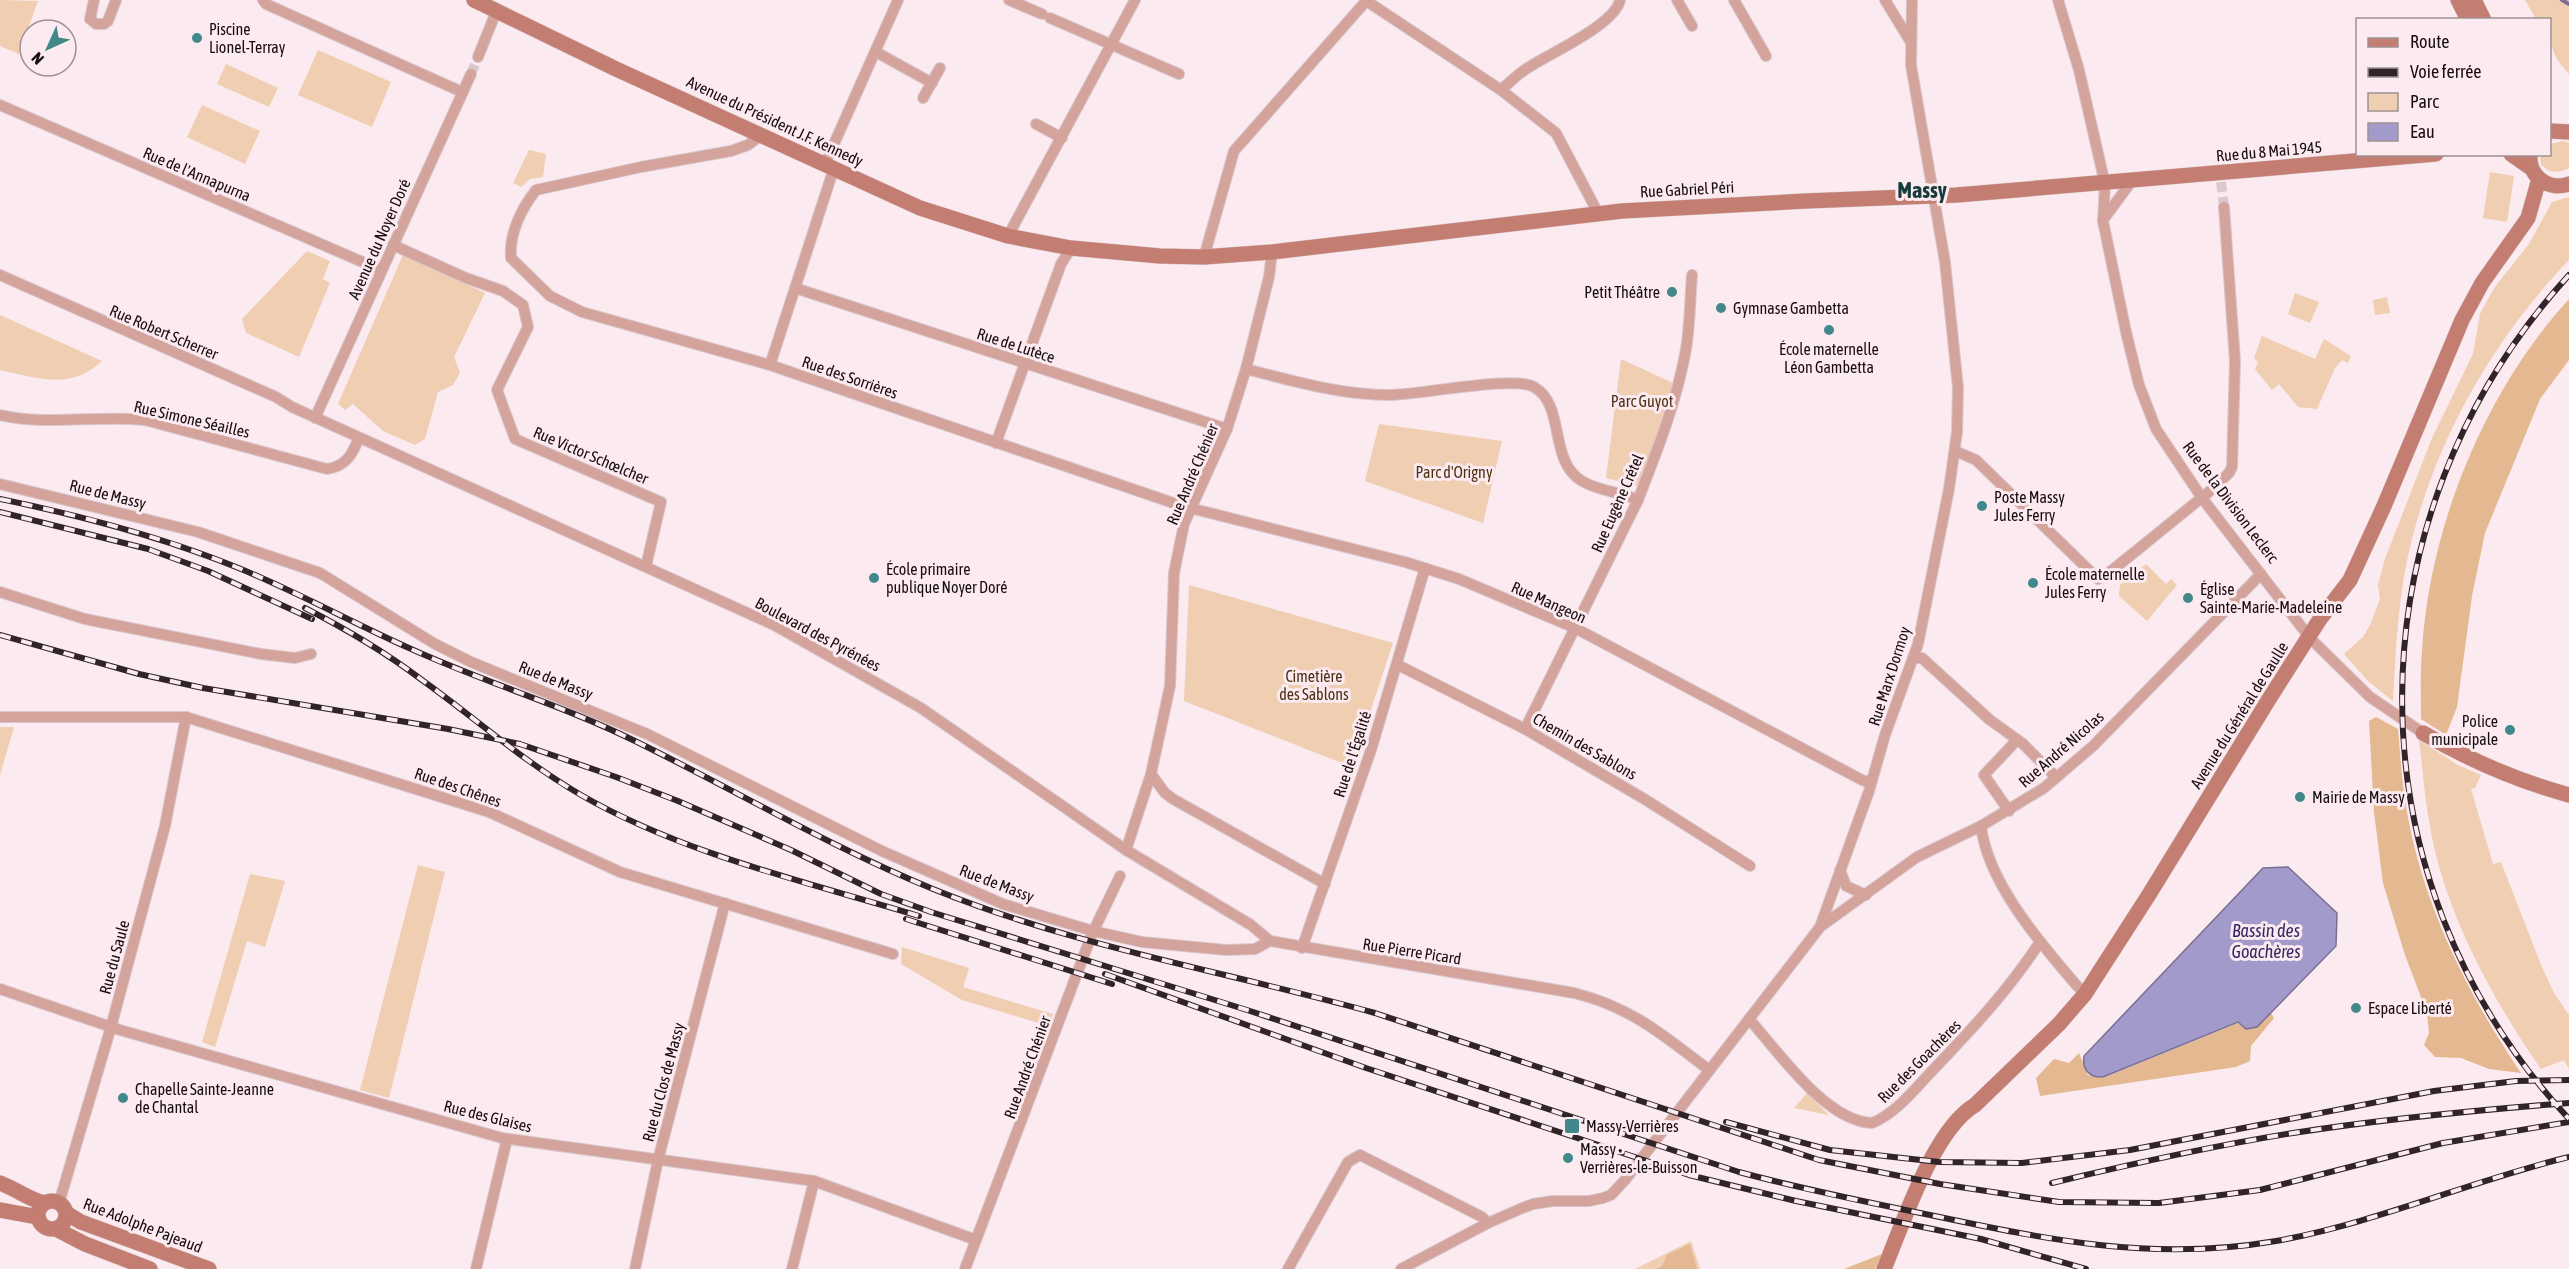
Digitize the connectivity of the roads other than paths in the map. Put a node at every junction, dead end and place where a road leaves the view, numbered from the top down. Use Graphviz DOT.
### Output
graph roads {
  1 [pos="94,0"];
  2 [pos="116,0"];
  3 [pos="263,0"];
  4 [pos="474,0"];
  5 [pos="898,0"];
  6 [pos="1009,0"];
  7 [pos="1136,0"];
  8 [pos="1366,0"];
  9 [pos="1620,0"];
  10 [pos="1677,0"];
  11 [pos="1734,0"];
  12 [pos="1885,0"];
  13 [pos="1912,0"];
  14 [pos="2058,0"];
  15 [pos="2458,0"];
  16 [pos="2474,0"];
  17 [pos="498,6"];
  18 [pos="2467,18"];
  19 [pos="2483,18"];
  20 [pos="1692,26"];
  21 [pos="1910,41"];
  22 [pos="1111,44"];
  23 [pos="876,52"];
  24 [pos="1766,56"];
  25 [pos="478,57"];
  26 [pos="940,68"];
  27 [pos="471,74"];
  28 [pos="1179,74"];
  29 [pos="932,83"];
  30 [pos="1501,90"];
  31 [pos="462,92"];
  32 [pos="923,98"];
  33 [pos="0,105"];
  34 [pos="1036,124"];
  35 [pos="761,135"];
  36 [pos="1062,138"];
  37 [pos="2401,156"];
  38 [pos="2514,156"];
  39 [pos="830,166"];
  40 [pos="2533,167"];
  41 [pos="2131,182"];
  42 [pos="2106,184"];
  43 [pos="2569,184"];
  44 [pos="1933,197"];
  45 [pos="2223,207"];
  46 [pos="1598,213"];
  47 [pos="2103,221"];
  48 [pos="1008,236"];
  49 [pos="393,245"];
  50 [pos="1071,248"];
  51 [pos="1272,252"];
  52 [pos="1204,257"];
  53 [pos="381,270"];
  54 [pos="0,275"];
  55 [pos="1692,275"];
  56 [pos="795,288"];
  57 [pos="1023,363"];
  58 [pos="771,366"];
  59 [pos="1246,369"];
  60 [pos="0,415"];
  61 [pos="315,418"];
  62 [pos="1227,429"];
  63 [pos="359,438"];
  64 [pos="996,443"];
  65 [pos="1955,452"];
  66 [pos="0,484"];
  67 [pos="2202,498"];
  68 [pos="1638,500"];
  69 [pos="1192,508"];
  70 [pos="646,567"];
  71 [pos="1425,568"];
  72 [pos="2261,573"];
  73 [pos="0,592"];
  74 [pos="1575,628"];
  75 [pos="2310,638"];
  76 [pos="311,654"];
  77 [pos="1913,658"];
  78 [pos="1398,664"];
  79 [pos="0,717"];
  80 [pos="186,717"];
  81 [pos="1525,729"];
  82 [pos="2423,733"];
  83 [pos="2017,740"];
  84 [pos="1151,774"];
  85 [pos="2056,777"];
  86 [pos="1871,783"];
  87 [pos="2569,796"];
  88 [pos="2009,811"];
  89 [pos="1981,826"];
  90 [pos="1126,850"];
  91 [pos="1750,866"];
  92 [pos="1840,870"];
  93 [pos="1120,876"];
  94 [pos="1325,884"];
  95 [pos="1866,895"];
  96 [pos="725,903"];
  97 [pos="1820,927"];
  98 [pos="1093,931"];
  99 [pos="1270,941"];
  100 [pos="2040,942"];
  101 [pos="1302,948"];
  102 [pos="892,954"];
  103 [pos="2078,987"];
  104 [pos="0,989"];
  105 [pos="1749,1019"];
  106 [pos="111,1027"];
  107 [pos="1709,1070"];
  108 [pos="1975,1105"];
  109 [pos="507,1139"];
  110 [pos="658,1160"];
  111 [pos="814,1180"];
  112 [pos="0,1183"];
  113 [pos="52,1209"];
  114 [pos="0,1210"];
  115 [pos="1488,1223"];
  116 [pos="56,1229"];
  117 [pos="976,1240"];
  118 [pos="150,1269"];
  119 [pos="209,1269"];
  120 [pos="476,1269"];
  121 [pos="635,1269"];
  122 [pos="792,1269"];
  123 [pos="965,1269"];
  124 [pos="1288,1269"];
  125 [pos="1401,1269"];
  126 [pos="1884,1269"];
  127 [pos="1891,1269"];
  1 -- 2 [label="street"];
  3 -- 31 [label="street"];
  4 -- 17 [label="street, Avenue du Président J.F. Kennedy"];
  5 -- 23 [label="street"];
  6 -- 22 [label="street"];
  7 -- 22 [label="street"];
  8 -- 30 [label="street"];
  8 -- 52 [label="street"];
  9 -- 30 [label="street"];
  10 -- 20 [label="street"];
  11 -- 24 [label="street"];
  12 -- 21 [label="street"];
  13 -- 21 [label="street, Rue Marx Dormoy"];
  14 -- 42 [label="street, Rue de la Division Leclerc"];
  15 -- 18 [label="street"];
  16 -- 19 [label="street"];
  17 -- 25 [label="street"];
  17 -- 35 [label="street, Avenue du Président J.F. Kennedy"];
  21 -- 44 [label="street, Rue Marx Dormoy"];
  22 -- 28 [label="street"];
  22 -- 36 [label="street"];
  23 -- 29 [label="street"];
  23 -- 39 [label="street"];
  26 -- 29 [label="street"];
  27 -- 31 [label="street, Avenue du Noyer Doré"];
  29 -- 32 [label="street"];
  30 -- 46 [label="street"];
  31 -- 49 [label="street, Avenue du Noyer Doré"];
  33 -- 53 [label="street, Rue de l'Annapurna"];
  34 -- 36 [label="street"];
  35 -- 39 [label="street, Avenue du Président J.F. Kennedy"];
  35 -- 58 [label="street, Rue des Sorrières"];
  36 -- 48 [label="street"];
  37 -- 41 [label="street, Rue du 8 Mai 1945"];
  38 -- 40 [label="street"];
  39 -- 48 [label="street, Avenue du Président J.F. Kennedy"];
  39 -- 56 [label="street"];
  40 -- 43 [label="street"];
  40 -- 75 [label="street, Avenue du Général de Gaulle"];
  41 -- 42 [label="street, Rue du 8 Mai 1945"];
  41 -- 47 [label="street"];
  42 -- 44 [label="street, Rue Gabriel Péri"];
  42 -- 47 [label="street, Rue de la Division Leclerc"];
  44 -- 46 [label="street, Rue Gabriel Péri"];
  44 -- 65 [label="street, Rue Marx Dormoy"];
  45 -- 67 [label="street"];
  46 -- 51 [label="street, Rue Gabriel Péri"];
  47 -- 67 [label="street, Rue de la Division Leclerc"];
  48 -- 50 [label="street, Avenue du Président J.F. Kennedy"];
  49 -- 53 [label="street, Avenue du Noyer Doré"];
  49 -- 70 [label="street, Rue Victor Schœlcher"];
  50 -- 52 [label="street, Avenue du Président J.F. Kennedy"];
  50 -- 57 [label="street"];
  51 -- 52 [label="street, Rue Gabriel Péri"];
  51 -- 59 [label="street, Rue André Chénier"];
  53 -- 61 [label="street, Avenue du Noyer Doré"];
  54 -- 61 [label="street, Rue Robert Scherrer"];
  55 -- 68 [label="street, Rue Eugène Crétel"];
  56 -- 57 [label="street, Rue de Lutèce"];
  56 -- 58 [label="street"];
  57 -- 62 [label="street, Rue de Lutèce"];
  57 -- 64 [label="street"];
  58 -- 64 [label="street, Rue des Sorrières"];
  59 -- 62 [label="street, Rue André Chénier"];
  59 -- 68 [label="street"];
  60 -- 63 [label="street, Rue Simone Séailles"];
  61 -- 63 [label="street, Boulevard des Pyrénées"];
  62 -- 69 [label="street, Rue André Chénier"];
  63 -- 70 [label="street, Boulevard des Pyrénées"];
  64 -- 69 [label="street, Rue des Sorrières"];
  65 -- 67 [label="street"];
  65 -- 77 [label="street, Rue Marx Dormoy"];
  66 -- 98 [label="street, Rue de Massy"];
  67 -- 72 [label="street, Rue de la Division Leclerc"];
  68 -- 74 [label="street, Rue Eugène Crétel"];
  69 -- 71 [label="street, Rue Mangeon"];
  69 -- 84 [label="street, Rue André Chénier"];
  70 -- 90 [label="street, Boulevard des Pyrénées"];
  71 -- 74 [label="street, Rue Mangeon"];
  71 -- 78 [label="street, Rue de l'Égalité"];
  72 -- 75 [label="street, Rue de la Division Leclerc"];
  72 -- 85 [label="street, Rue André Nicolas"];
  73 -- 76 [label="street"];
  74 -- 81 [label="street, Rue Eugène Crétel"];
  74 -- 86 [label="street, Rue Mangeon"];
  75 -- 82 [label="street, Rue de la Division Leclerc"];
  75 -- 108 [label="street, Avenue du Général de Gaulle"];
  77 -- 83 [label="street"];
  77 -- 86 [label="street, Rue Marx Dormoy"];
  78 -- 81 [label="street, Chemin des Sablons"];
  78 -- 94 [label="street, Rue de l'Égalité"];
  79 -- 80 [label="street, Rue des Chênes"];
  80 -- 96 [label="street, Rue des Chênes"];
  80 -- 106 [label="street, Rue du Saule"];
  81 -- 91 [label="street, Chemin des Sablons"];
  82 -- 87 [label="street, Rue de la Division Leclerc"];
  83 -- 85 [label="street"];
  83 -- 88 [label="street"];
  84 -- 90 [label="street, Rue André Chénier"];
  84 -- 94 [label="street"];
  85 -- 88 [label="street, Rue André Nicolas"];
  86 -- 92 [label="street, Rue Marx Dormoy"];
  88 -- 89 [label="street, Rue André Nicolas"];
  89 -- 95 [label="street, Rue André Nicolas"];
  89 -- 100 [label="street"];
  90 -- 99 [label="street, Boulevard des Pyrénées"];
  92 -- 95 [label="street"];
  92 -- 97 [label="street, Rue Marx Dormoy"];
  93 -- 98 [label="street, Rue André Chénier"];
  94 -- 101 [label="street, Rue de l'Égalité"];
  95 -- 97 [label="street, Rue André Nicolas"];
  96 -- 102 [label="street, Rue des Chênes"];
  96 -- 110 [label="street, Rue du Clos de Massy"];
  97 -- 105 [label="street"];
  98 -- 99 [label="street, Rue Pierre Picard"];
  98 -- 117 [label="street, Rue André Chénier"];
  99 -- 101 [label="street, Rue Pierre Picard"];
  100 -- 103 [label="street"];
  100 -- 105 [label="street, Rue des Goachères"];
  101 -- 107 [label="street, Rue Pierre Picard"];
  104 -- 106 [label="street, Rue des Glaises"];
  105 -- 107 [label="street"];
  106 -- 109 [label="street, Rue des Glaises"];
  106 -- 113 [label="street, Rue du Saule"];
  107 -- 115 [label="street"];
  108 -- 126 [label="street, Avenue du Général de Gaulle"];
  108 -- 127 [label="street, Avenue du Général de Gaulle"];
  109 -- 110 [label="street, Rue des Glaises"];
  109 -- 120 [label="street"];
  110 -- 111 [label="street, Rue des Glaises"];
  110 -- 121 [label="street, Rue du Clos de Massy"];
  111 -- 117 [label="street, Rue des Glaises"];
  111 -- 122 [label="street"];
  112 -- 113 [label="street, Rue Adolphe Pajeaud"];
  113 -- 114 [label="street, Rue Adolphe Pajeaud"];
  113 -- 116 [label="street"];
  113 -- 116 [label="street"];
  113 -- 119 [label="street, Rue Adolphe Pajeaud"];
  115 -- 124 [label="street"];
  115 -- 125 [label="street"];
  116 -- 118 [label="street"];
  117 -- 123 [label="street, Rue André Chénier"];
}
